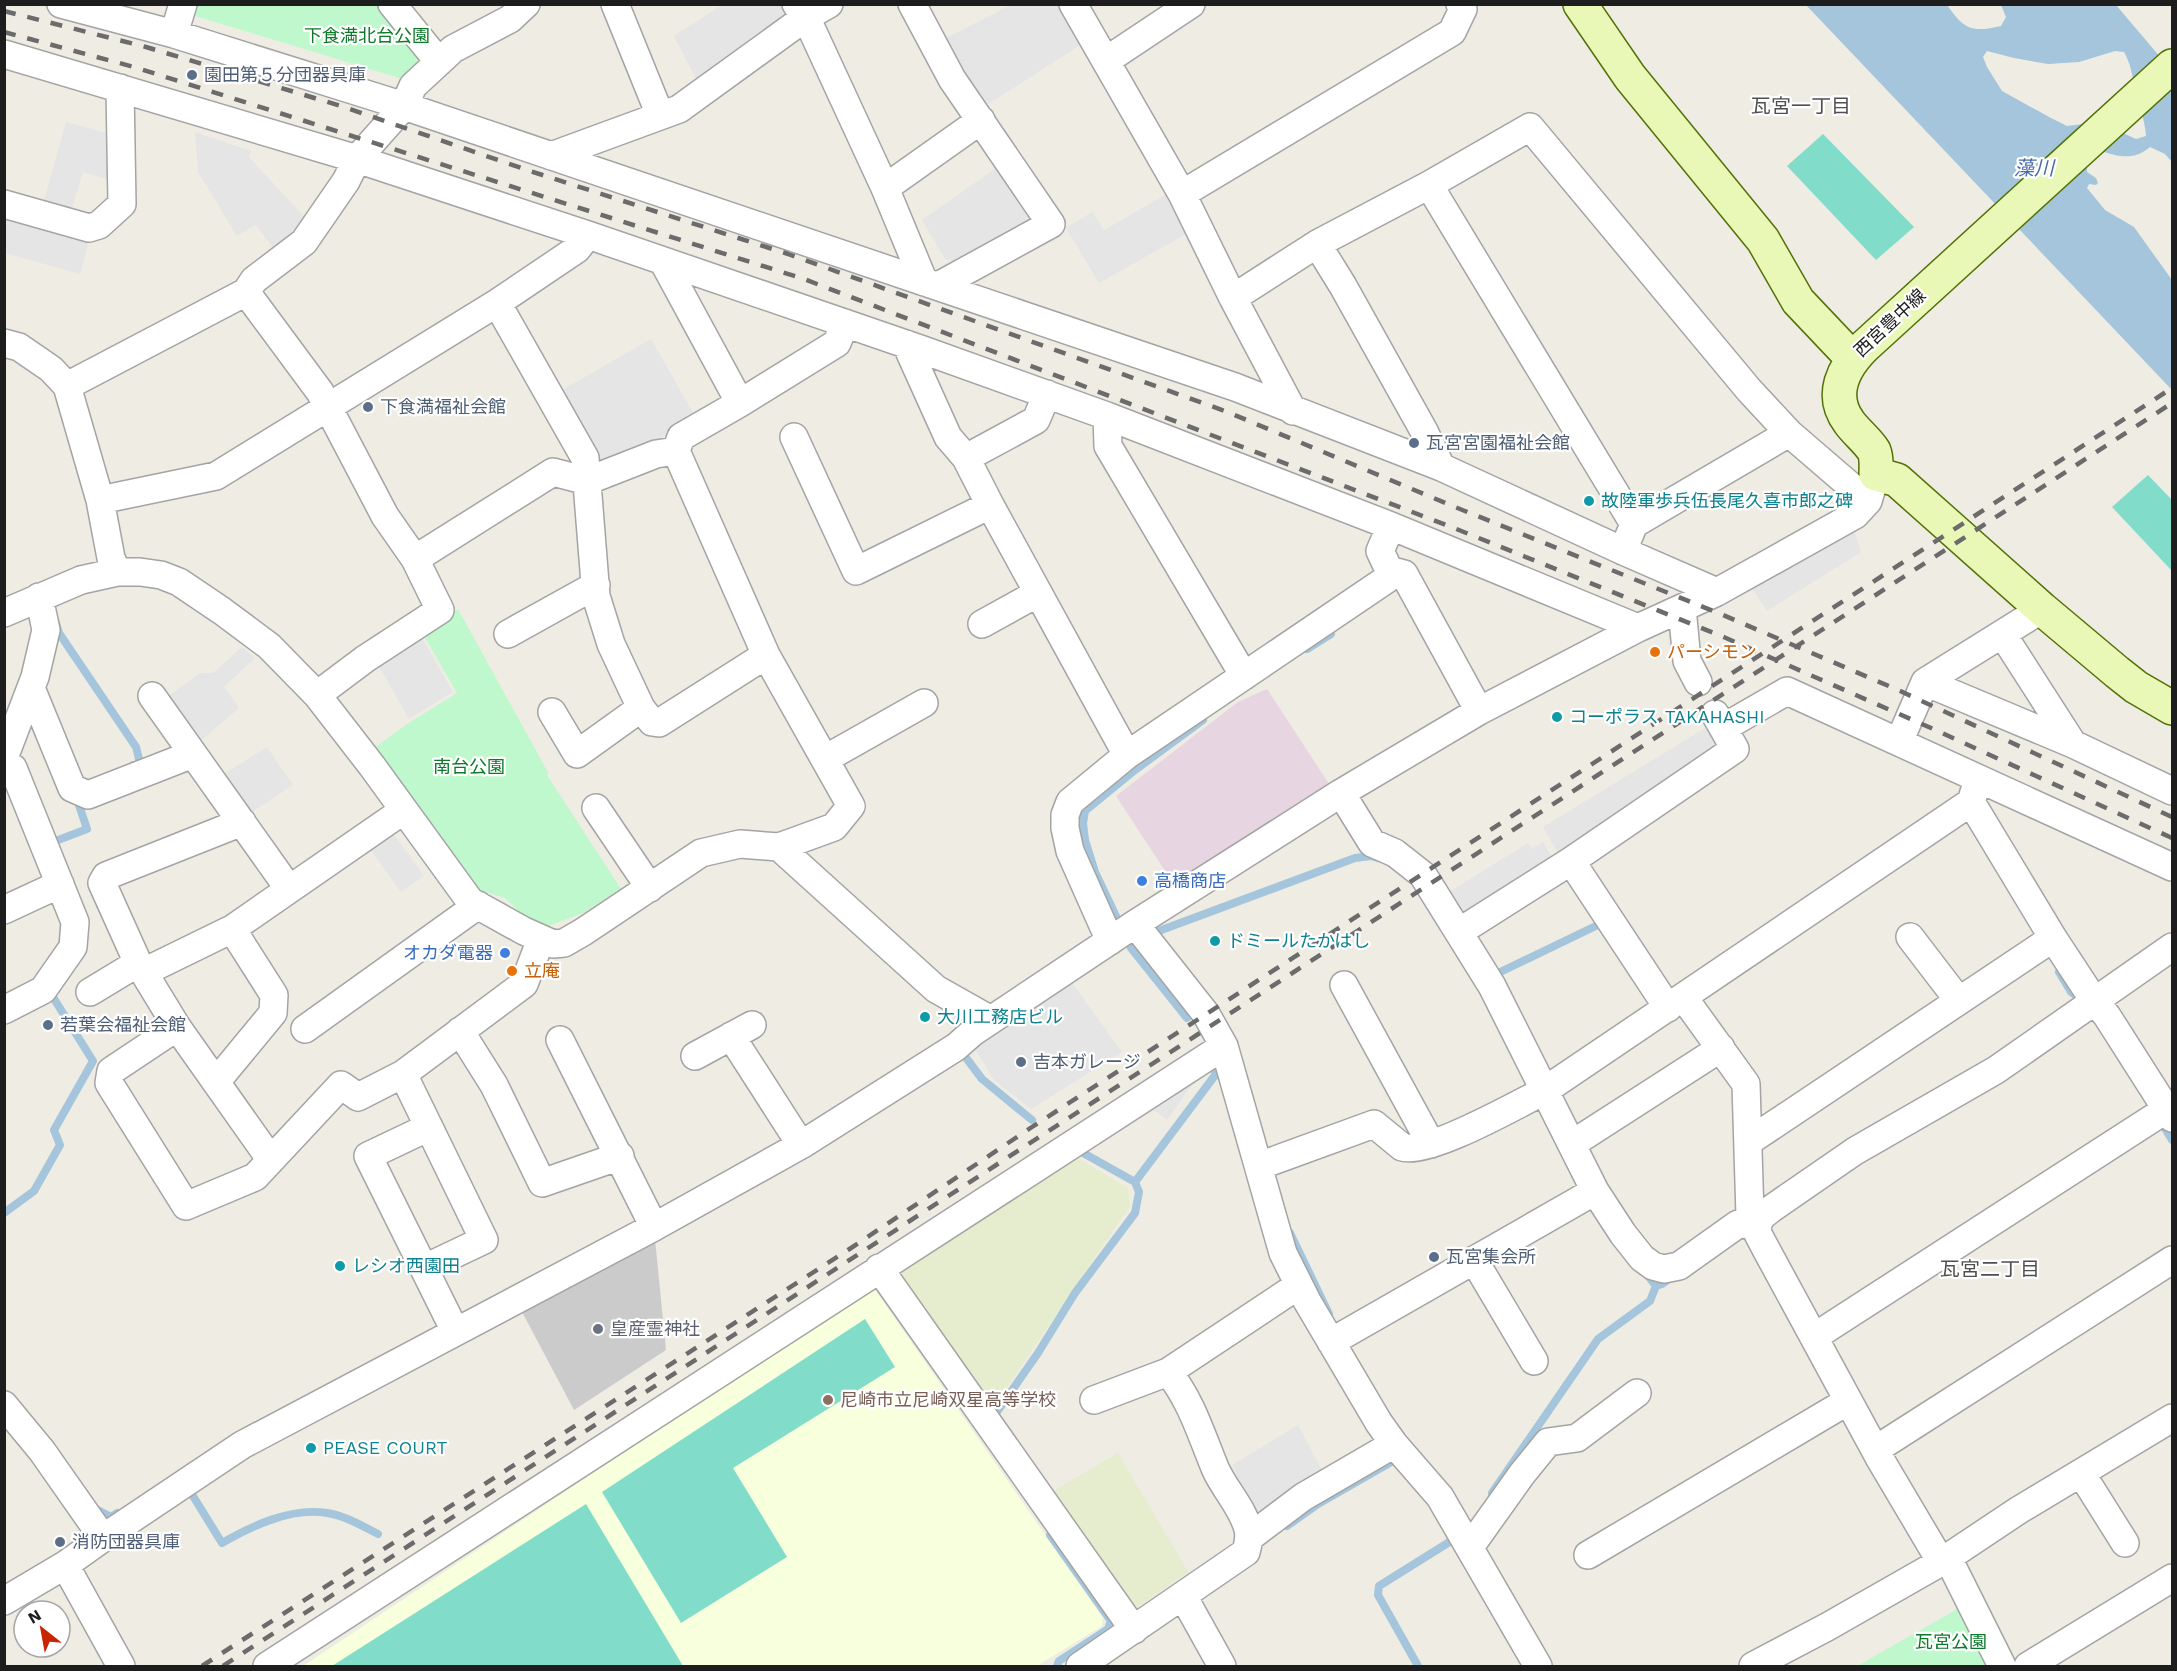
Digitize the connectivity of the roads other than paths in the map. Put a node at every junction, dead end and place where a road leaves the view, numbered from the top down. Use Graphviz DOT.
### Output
graph roads {
  1 [pos="61,4"];
  2 [pos="183,4"];
  3 [pos="392,4"];
  4 [pos="526,4"];
  5 [pos="615,4"];
  6 [pos="912,4"];
  7 [pos="1191,4"];
  8 [pos="1460,4"];
  9 [pos="1580,4"];
  10 [pos="1082,7"];
  11 [pos="810,9"];
  12 [pos="174,34"];
  13 [pos="4,54"];
  14 [pos="1107,60"];
  15 [pos="439,62"];
  16 [pos="2172,66"];
  17 [pos="120,88"];
  18 [pos="404,106"];
  19 [pos="660,116"];
  20 [pos="981,120"];
  21 [pos="551,156"];
  22 [pos="357,159"];
  23 [pos="1430,185"];
  24 [pos="885,188"];
  25 [pos="1182,194"];
  26 [pos="4,204"];
  27 [pos="588,235"];
  28 [pos="1317,244"];
  29 [pos="663,261"];
  30 [pos="931,284"];
  31 [pos="246,292"];
  32 [pos="1233,298"];
  33 [pos="497,303"];
  34 [pos="845,323"];
  35 [pos="4,343"];
  36 [pos="906,344"];
  37 [pos="1860,350"];
  38 [pos="67,386"];
  39 [pos="1047,394"];
  40 [pos="740,403"];
  41 [pos="327,407"];
  42 [pos="1293,411"];
  43 [pos="1107,416"];
  44 [pos="1789,433"];
  45 [pos="794,437"];
  46 [pos="675,452"];
  47 [pos="966,459"];
  48 [pos="1441,467"];
  49 [pos="587,481"];
  50 [pos="1872,488"];
  51 [pos="100,500"];
  52 [pos="990,505"];
  53 [pos="1634,524"];
  54 [pos="1391,526"];
  55 [pos="1623,551"];
  56 [pos="415,559"];
  57 [pos="1389,570"];
  58 [pos="117,572"];
  59 [pos="596,585"];
  60 [pos="1717,592"];
  61 [pos="1038,593"];
  62 [pos="39,597"];
  63 [pos="1682,608"];
  64 [pos="2042,609"];
  65 [pos="4,613"];
  66 [pos="981,624"];
  67 [pos="1638,628"];
  68 [pos="508,634"];
  69 [pos="2003,635"];
  70 [pos="766,655"];
  71 [pos="1250,672"];
  72 [pos="1698,682"];
  73 [pos="1925,682"];
  74 [pos="31,688"];
  75 [pos="317,695"];
  76 [pos="152,696"];
  77 [pos="924,703"];
  78 [pos="642,708"];
  79 [pos="2172,708"];
  80 [pos="1479,711"];
  81 [pos="552,712"];
  82 [pos="1899,742"];
  83 [pos="2073,744"];
  84 [pos="193,754"];
  85 [pos="1127,754"];
  86 [pos="4,758"];
  87 [pos="825,759"];
  88 [pos="4,765"];
  89 [pos="1975,790"];
  90 [pos="2172,790"];
  91 [pos="1341,794"];
  92 [pos="596,808"];
  93 [pos="404,810"];
  94 [pos="242,822"];
  95 [pos="779,847"];
  96 [pos="1572,861"];
  97 [pos="2172,867"];
  98 [pos="60,884"];
  99 [pos="650,888"];
  100 [pos="289,889"];
  101 [pos="478,905"];
  102 [pos="4,910"];
  103 [pos="232,929"];
  104 [pos="1124,932"];
  105 [pos="1459,932"];
  106 [pos="1910,937"];
  107 [pos="2053,938"];
  108 [pos="542,939"];
  109 [pos="2172,947"];
  110 [pos="141,968"];
  111 [pos="1344,986"];
  112 [pos="90,992"];
  113 [pos="1959,1001"];
  114 [pos="2095,1002"];
  115 [pos="1676,1003"];
  116 [pos="4,1010"];
  117 [pos="991,1020"];
  118 [pos="177,1027"];
  119 [pos="305,1029"];
  120 [pos="460,1031"];
  121 [pos="560,1040"];
  122 [pos="1224,1046"];
  123 [pos="1721,1048"];
  124 [pos="694,1056"];
  125 [pos="403,1074"];
  126 [pos="216,1082"];
  127 [pos="1544,1091"];
  128 [pos="2170,1114"];
  129 [pos="429,1127"];
  130 [pos="1748,1142"];
  131 [pos="1431,1144"];
  132 [pos="1572,1144"];
  133 [pos="801,1145"];
  134 [pos="620,1156"];
  135 [pos="271,1160"];
  136 [pos="1259,1166"];
  137 [pos="1595,1191"];
  138 [pos="1757,1225"];
  139 [pos="654,1227"];
  140 [pos="1474,1260"];
  141 [pos="2172,1260"];
  142 [pos="425,1268"];
  143 [pos="879,1268"];
  144 [pos="1299,1285"];
  145 [pos="456,1331"];
  146 [pos="1814,1337"];
  147 [pos="1331,1342"];
  148 [pos="1534,1361"];
  149 [pos="1168,1372"];
  150 [pos="1637,1393"];
  151 [pos="1094,1400"];
  152 [pos="1848,1401"];
  153 [pos="4,1405"];
  154 [pos="2172,1418"];
  155 [pos="1394,1444"];
  156 [pos="1875,1450"];
  157 [pos="2081,1473"];
  158 [pos="1250,1537"];
  159 [pos="103,1538"];
  160 [pos="2125,1543"];
  161 [pos="1470,1546"];
  162 [pos="1588,1554"];
  163 [pos="1944,1560"];
  164 [pos="66,1565"];
  165 [pos="2172,1578"];
  166 [pos="1183,1596"];
  167 [pos="4,1601"];
  168 [pos="1134,1630"];
  169 [pos="121,1666"];
  170 [pos="267,1666"];
  171 [pos="1080,1666"];
  172 [pos="1222,1666"];
  173 [pos="1538,1666"];
  174 [pos="1753,1666"];
  175 [pos="2002,1666"];
  176 [pos="2028,1666"];
  1 -- 12 [label="street"];
  2 -- 12 [label="street"];
  3 -- 15 [label="street"];
  4 -- 15 [label="street"];
  5 -- 19 [label="street"];
  6 -- 20 [label="street"];
  7 -- 14 [label="street"];
  8 -- 25 [label="street"];
  9 -- 37 [label="main road"];
  10 -- 14 [label="street"];
  11 -- 19 [label="street"];
  11 -- 24 [label="street"];
  12 -- 18 [label="street"];
  13 -- 17 [label="street"];
  14 -- 25 [label="street"];
  15 -- 18 [label="street"];
  16 -- 37 [label="main road, 西宮豊中線"];
  17 -- 22 [label="street"];
  17 -- 26 [label="street"];
  18 -- 21 [label="street"];
  18 -- 22 [label="street"];
  19 -- 21 [label="street"];
  20 -- 24 [label="street"];
  20 -- 30 [label="street"];
  21 -- 30 [label="street"];
  22 -- 27 [label="street"];
  22 -- 31 [label="street"];
  23 -- 28 [label="street"];
  23 -- 44 [label="street"];
  23 -- 53 [label="street"];
  24 -- 30 [label="street"];
  25 -- 32 [label="street"];
  27 -- 29 [label="street"];
  27 -- 33 [label="street"];
  28 -- 32 [label="street"];
  28 -- 48 [label="street"];
  29 -- 34 [label="street"];
  29 -- 40 [label="street"];
  30 -- 42 [label="street"];
  31 -- 38 [label="street"];
  31 -- 41 [label="street"];
  32 -- 42 [label="street"];
  33 -- 41 [label="street"];
  33 -- 49 [label="street"];
  34 -- 36 [label="street"];
  34 -- 40 [label="street"];
  35 -- 38 [label="street"];
  36 -- 39 [label="street"];
  36 -- 47 [label="street"];
  37 -- 50 [label="main road, 西宮豊中線"];
  38 -- 51 [label="street"];
  39 -- 43 [label="street"];
  39 -- 47 [label="street"];
  40 -- 46 [label="street"];
  41 -- 51 [label="street"];
  41 -- 56 [label="street"];
  42 -- 48 [label="street"];
  43 -- 54 [label="street"];
  43 -- 71 [label="street"];
  44 -- 50 [label="street"];
  44 -- 53 [label="street"];
  45 -- 52 [label="street"];
  46 -- 49 [label="street"];
  46 -- 70 [label="street"];
  47 -- 52 [label="street"];
  48 -- 55 [label="street"];
  49 -- 56 [label="street"];
  49 -- 59 [label="street"];
  50 -- 60 [label="street"];
  50 -- 64 [label="main road"];
  51 -- 58 [label="street"];
  52 -- 61 [label="street"];
  53 -- 55 [label="street"];
  54 -- 57 [label="street"];
  54 -- 67 [label="street"];
  55 -- 60 [label="street"];
  56 -- 75 [label="street"];
  57 -- 71 [label="street"];
  57 -- 80 [label="street"];
  58 -- 62 [label="street"];
  58 -- 75 [label="street"];
  59 -- 68 [label="street"];
  59 -- 78 [label="street"];
  60 -- 63 [label="street"];
  61 -- 66 [label="street"];
  61 -- 85 [label="street"];
  62 -- 65 [label="street"];
  62 -- 74 [label="street"];
  63 -- 67 [label="street"];
  63 -- 72 [label="street"];
  64 -- 69 [label="street"];
  64 -- 79 [label="main road"];
  67 -- 80 [label="street"];
  69 -- 73 [label="street"];
  69 -- 83 [label="street"];
  70 -- 78 [label="street"];
  70 -- 87 [label="street"];
  71 -- 85 [label="street"];
  73 -- 82 [label="street"];
  73 -- 83 [label="street"];
  74 -- 84 [label="street"];
  74 -- 86 [label="street"];
  75 -- 93 [label="street"];
  76 -- 84 [label="street"];
  77 -- 87 [label="street"];
  78 -- 81 [label="street"];
  80 -- 91 [label="street"];
  82 -- 89 [label="street"];
  82 -- 96 [label="street"];
  83 -- 90 [label="street"];
  84 -- 94 [label="street"];
  85 -- 104 [label="street"];
  87 -- 95 [label="street"];
  88 -- 98 [label="street"];
  89 -- 97 [label="street"];
  89 -- 107 [label="street"];
  89 -- 115 [label="street"];
  91 -- 104 [label="street"];
  91 -- 105 [label="street"];
  92 -- 99 [label="street"];
  93 -- 100 [label="street"];
  93 -- 101 [label="street"];
  94 -- 100 [label="street"];
  94 -- 110 [label="street"];
  95 -- 99 [label="street"];
  95 -- 117 [label="street"];
  96 -- 105 [label="street"];
  96 -- 115 [label="street"];
  98 -- 102 [label="street"];
  98 -- 116 [label="street"];
  99 -- 108 [label="street"];
  100 -- 103 [label="street"];
  101 -- 108 [label="street"];
  101 -- 119 [label="street"];
  103 -- 110 [label="street"];
  103 -- 126 [label="street"];
  104 -- 117 [label="street"];
  104 -- 122 [label="street"];
  105 -- 127 [label="street"];
  106 -- 113 [label="street"];
  107 -- 113 [label="street"];
  107 -- 114 [label="street"];
  108 -- 120 [label="street"];
  109 -- 114 [label="street"];
  110 -- 112 [label="street"];
  110 -- 118 [label="street"];
  111 -- 131 [label="street"];
  113 -- 130 [label="street"];
  114 -- 128 [label="street"];
  114 -- 138 [label="street"];
  115 -- 123 [label="street"];
  115 -- 127 [label="street"];
  117 -- 133 [label="street"];
  118 -- 126 [label="street"];
  118 -- 135 [label="street"];
  120 -- 125 [label="street"];
  120 -- 134 [label="street"];
  121 -- 134 [label="street"];
  122 -- 136 [label="street"];
  122 -- 143 [label="street"];
  123 -- 130 [label="street"];
  123 -- 132 [label="street"];
  124 -- 133 [label="street"];
  125 -- 129 [label="street"];
  125 -- 135 [label="street"];
  126 -- 135 [label="street"];
  127 -- 131 [label="street"];
  127 -- 132 [label="street"];
  128 -- 146 [label="street"];
  129 -- 142 [label="street"];
  129 -- 142 [label="street"];
  130 -- 138 [label="street"];
  131 -- 136 [label="street"];
  132 -- 137 [label="street"];
  133 -- 139 [label="street"];
  134 -- 139 [label="street"];
  136 -- 144 [label="street"];
  137 -- 138 [label="street"];
  137 -- 140 [label="street"];
  138 -- 146 [label="street"];
  139 -- 145 [label="street"];
  140 -- 147 [label="street"];
  140 -- 148 [label="street"];
  141 -- 156 [label="street"];
  142 -- 145 [label="street"];
  143 -- 168 [label="street"];
  143 -- 170 [label="street"];
  144 -- 147 [label="street"];
  144 -- 149 [label="street"];
  145 -- 159 [label="street"];
  146 -- 152 [label="street"];
  147 -- 155 [label="street"];
  149 -- 151 [label="street"];
  149 -- 158 [label="street"];
  150 -- 161 [label="street"];
  152 -- 156 [label="street"];
  152 -- 162 [label="street"];
  153 -- 159 [label="street"];
  154 -- 157 [label="street"];
  155 -- 158 [label="street"];
  155 -- 161 [label="street"];
  156 -- 163 [label="street"];
  157 -- 160 [label="street"];
  157 -- 163 [label="street"];
  158 -- 166 [label="street"];
  159 -- 164 [label="street"];
  161 -- 173 [label="street"];
  163 -- 174 [label="street"];
  163 -- 175 [label="street"];
  164 -- 167 [label="street"];
  164 -- 169 [label="street"];
  165 -- 176 [label="street"];
  166 -- 168 [label="street"];
  166 -- 172 [label="street"];
  168 -- 171 [label="street"];
}
